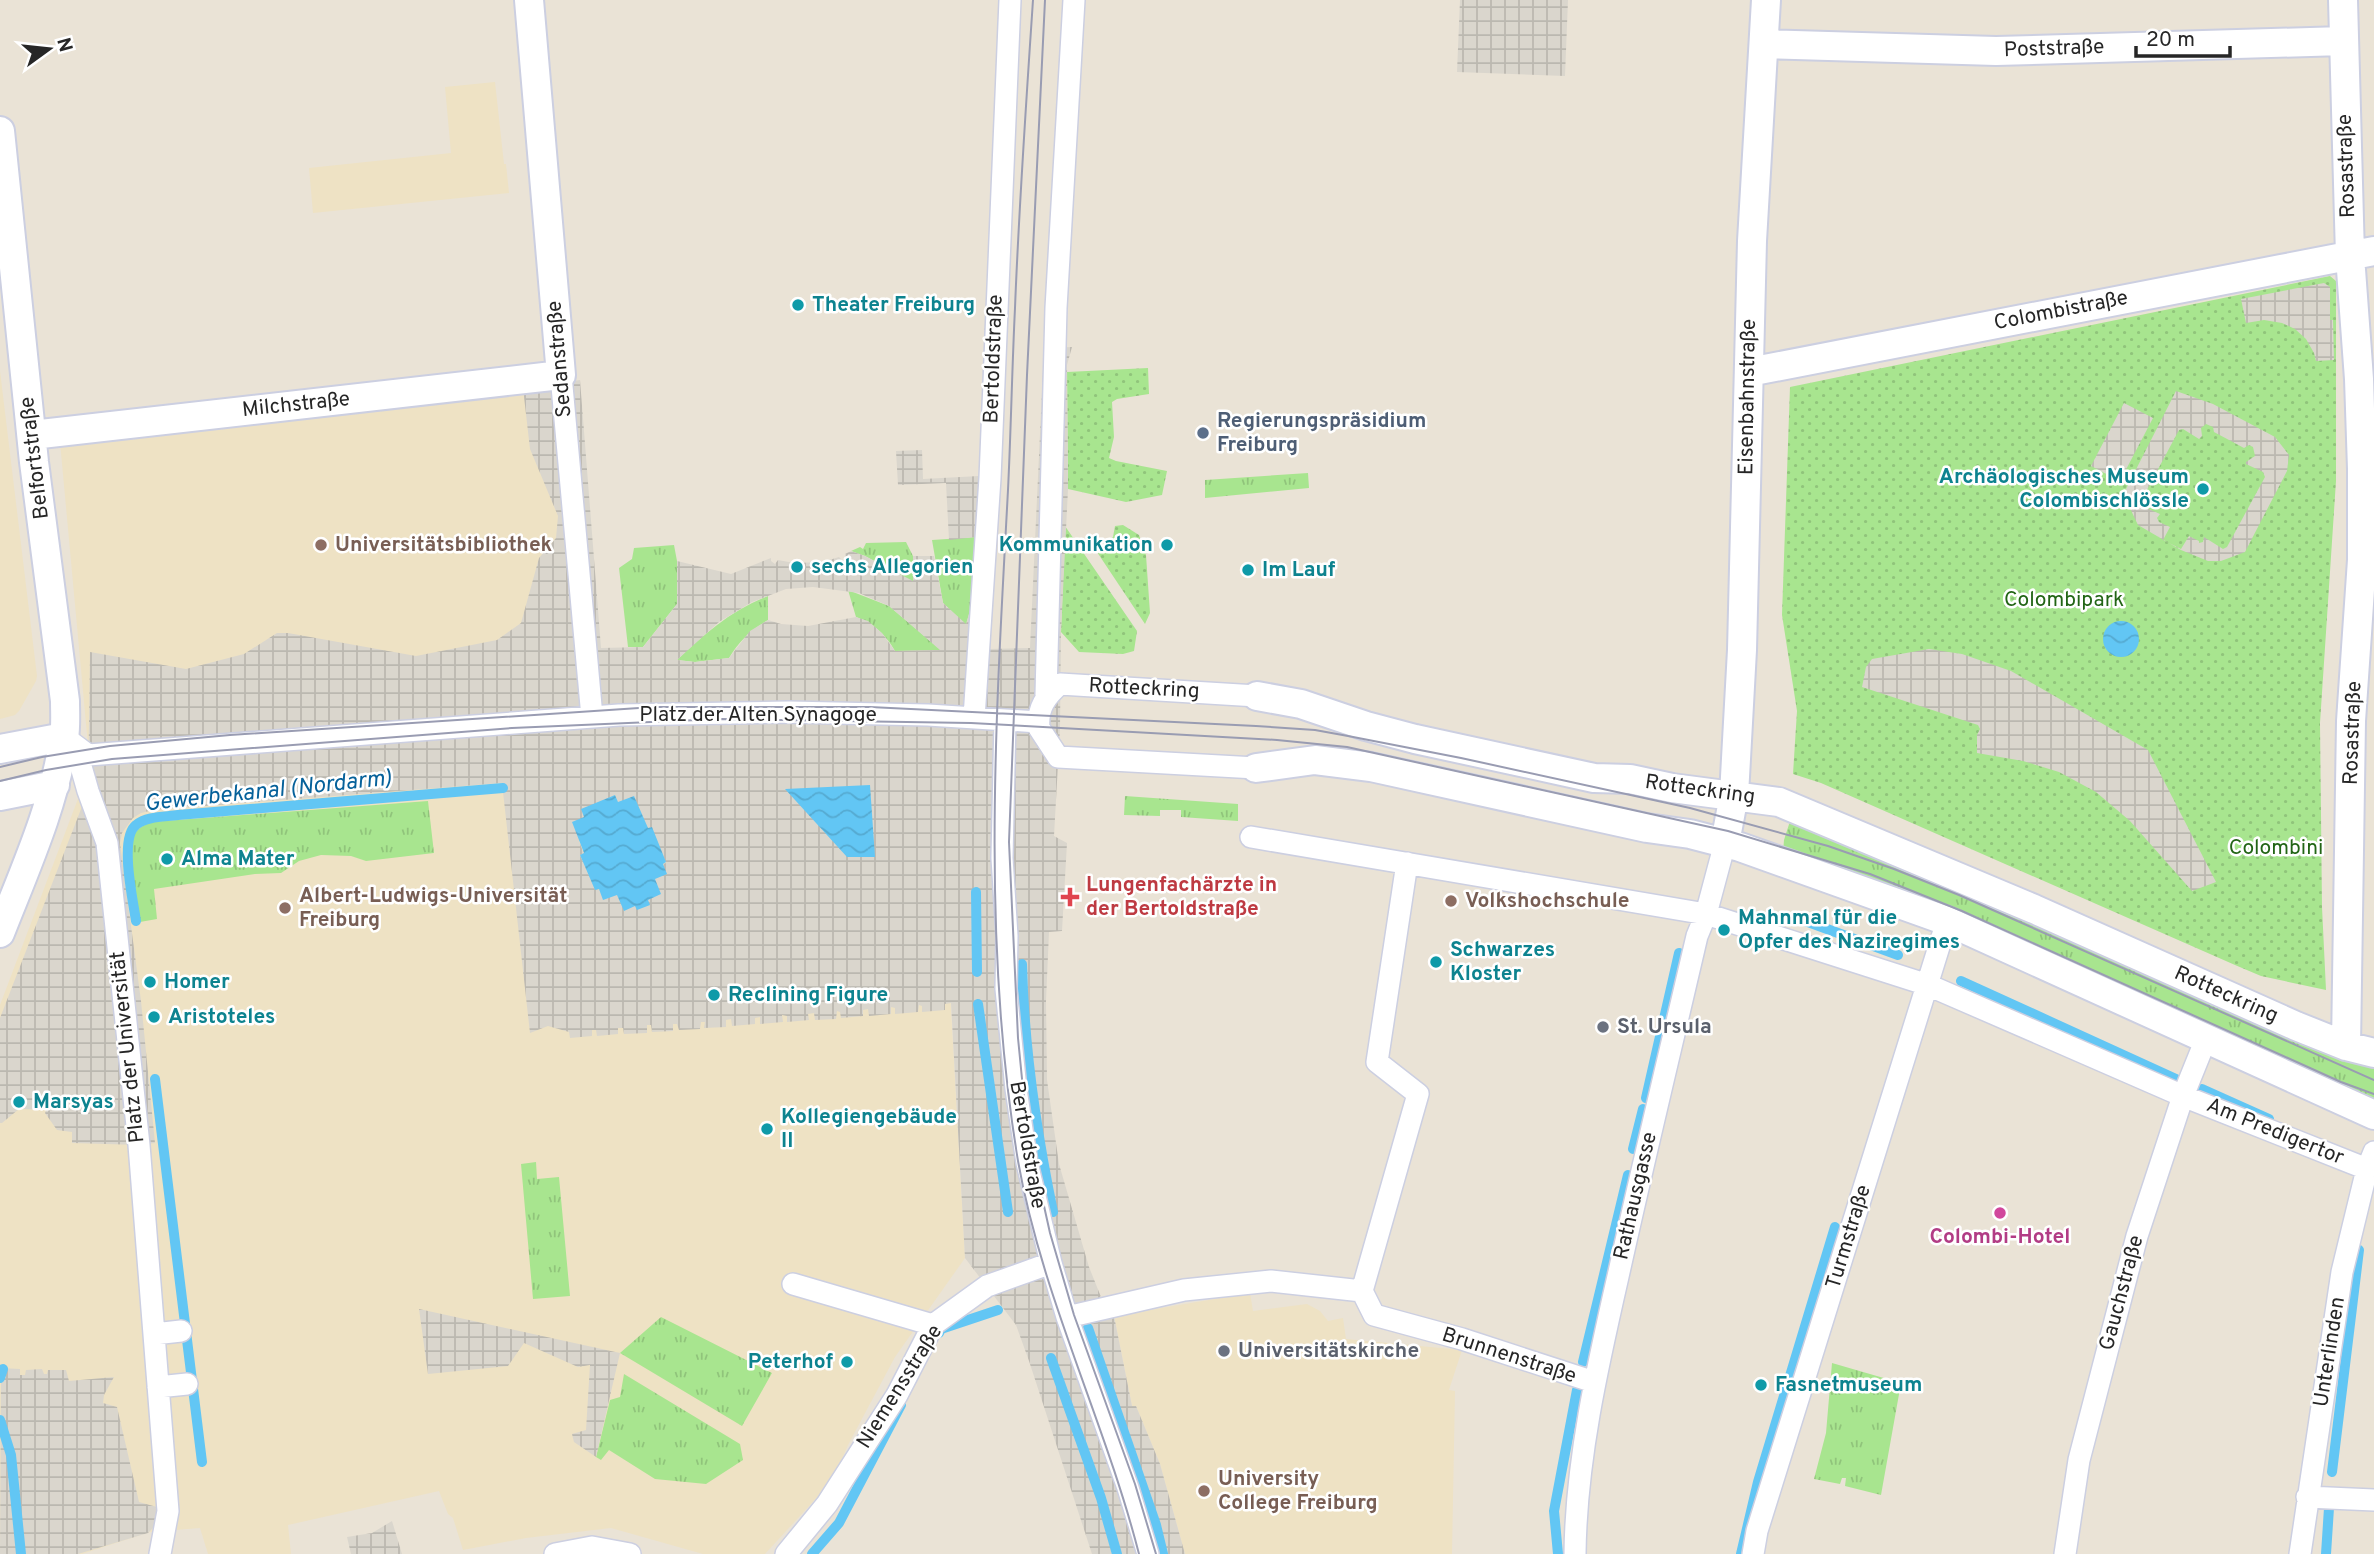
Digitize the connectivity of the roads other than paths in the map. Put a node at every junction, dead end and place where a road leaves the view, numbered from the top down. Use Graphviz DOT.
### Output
graph roads {
  1 [pos="529,0"];
  2 [pos="1010,0"];
  3 [pos="1074,0"];
  4 [pos="1766,0"];
  5 [pos="2343,0"];
  6 [pos="2343,41"];
  7 [pos="1765,44"];
  8 [pos="0,131"];
  9 [pos="2362,254"];
  10 [pos="1749,372"];
  11 [pos="561,375"];
  12 [pos="32,435"];
  13 [pos="1046,695"];
  14 [pos="1257,696"];
  15 [pos="592,717"];
  16 [pos="974,718"];
  17 [pos="1005,720"];
  18 [pos="1038,722"];
  19 [pos="64,737"];
  20 [pos="0,749"];
  21 [pos="84,759"];
  22 [pos="1256,768"];
  23 [pos="55,785"];
  24 [pos="1734,795"];
  25 [pos="0,796"];
  26 [pos="1251,837"];
  27 [pos="1724,843"];
  28 [pos="1407,863"];
  29 [pos="1706,914"];
  30 [pos="1947,921"];
  31 [pos="0,933"];
  32 [pos="1928,985"];
  33 [pos="2206,1039"];
  34 [pos="2346,1046"];
  35 [pos="2374,1052"];
  36 [pos="2183,1096"];
  37 [pos="2374,1115"];
  38 [pos="2371,1160"];
  39 [pos="1051,1264"];
  40 [pos="793,1284"];
  41 [pos="1362,1291"];
  42 [pos="1067,1317"];
  43 [pos="933,1325"];
  44 [pos="181,1331"];
  45 [pos="154,1334"];
  46 [pos="1594,1382"];
  47 [pos="187,1384"];
  48 [pos="158,1387"];
  49 [pos="2307,1497"];
  50 [pos="2374,1500"];
  51 [pos="160,1554"];
  52 [pos="555,1554"];
  53 [pos="630,1554"];
  54 [pos="786,1554"];
  55 [pos="1148,1554"];
  56 [pos="1575,1554"];
  57 [pos="1753,1554"];
  58 [pos="2065,1554"];
  59 [pos="2300,1554"];
  1 -- 11 [label="street, Sedanstraße"];
  2 -- 16 [label="street, Bertoldstraße"];
  3 -- 13 [label="street"];
  4 -- 7 [label="street, Eisenbahnstraße"];
  5 -- 6 [label="street, Rosastraße"];
  6 -- 7 [label="street, Poststraße"];
  6 -- 9 [label="street, Rosastraße"];
  7 -- 10 [label="street, Eisenbahnstraße"];
  8 -- 12 [label="street, Belfortstraße"];
  9 -- 10 [label="street, Colombistraße"];
  9 -- 34 [label="street, Rosastraße"];
  10 -- 24 [label="street, Eisenbahnstraße"];
  11 -- 12 [label="street, Milchstraße"];
  11 -- 15 [label="street, Sedanstraße"];
  12 -- 19 [label="street, Belfortstraße"];
  13 -- 14 [label="street, Rotteckring"];
  13 -- 18 [label="street"];
  14 -- 24 [label="street, Rotteckring"];
  15 -- 16 [label="street, Platz der Alten Synagoge"];
  15 -- 21 [label="street, Platz der Alten Synagoge"];
  16 -- 17 [label="street, Platz der Alten Synagoge"];
  17 -- 18 [label="street"];
  17 -- 39 [label="street, Bertoldstraße"];
  18 -- 22 [label="street"];
  19 -- 20 [label="street"];
  19 -- 21 [label="street"];
  19 -- 23 [label="street, Belfortstraße"];
  21 -- 23 [label="street"];
  21 -- 45 [label="street, Platz der Universität"];
  22 -- 27 [label="street"];
  23 -- 25 [label="street"];
  23 -- 31 [label="street, Belfortstraße"];
  24 -- 27 [label="street, Eisenbahnstraße"];
  24 -- 34 [label="street, Rotteckring"];
  26 -- 28 [label="street"];
  27 -- 29 [label="street, Rathausgasse"];
  27 -- 30 [label="street"];
  28 -- 29 [label="street"];
  28 -- 41 [label="street"];
  29 -- 32 [label="street"];
  29 -- 46 [label="street, Rathausgasse"];
  30 -- 32 [label="street, Turmstraße"];
  30 -- 33 [label="street"];
  32 -- 36 [label="street"];
  32 -- 57 [label="street, Turmstraße"];
  33 -- 36 [label="street, Gauchstraße"];
  33 -- 37 [label="street"];
  34 -- 35 [label="street, Rotteckring"];
  36 -- 38 [label="street, Am Predigertor"];
  36 -- 58 [label="street, Gauchstraße"];
  38 -- 49 [label="street, Unterlinden"];
  39 -- 42 [label="street, Bertoldstraße"];
  39 -- 43 [label="street, Niemensstraße"];
  40 -- 43 [label="street"];
  41 -- 42 [label="street"];
  41 -- 46 [label="street, Brunnenstraße"];
  42 -- 55 [label="street, Bertoldstraße"];
  43 -- 54 [label="street, Niemensstraße"];
  44 -- 45 [label="street"];
  45 -- 48 [label="street, Platz der Universität"];
  46 -- 56 [label="street, Rathausgasse"];
  47 -- 48 [label="street"];
  48 -- 51 [label="street, Platz der Universität"];
  49 -- 50 [label="street"];
  49 -- 59 [label="street, Unterlinden"];
  52 -- 53 [label="street"];
}
